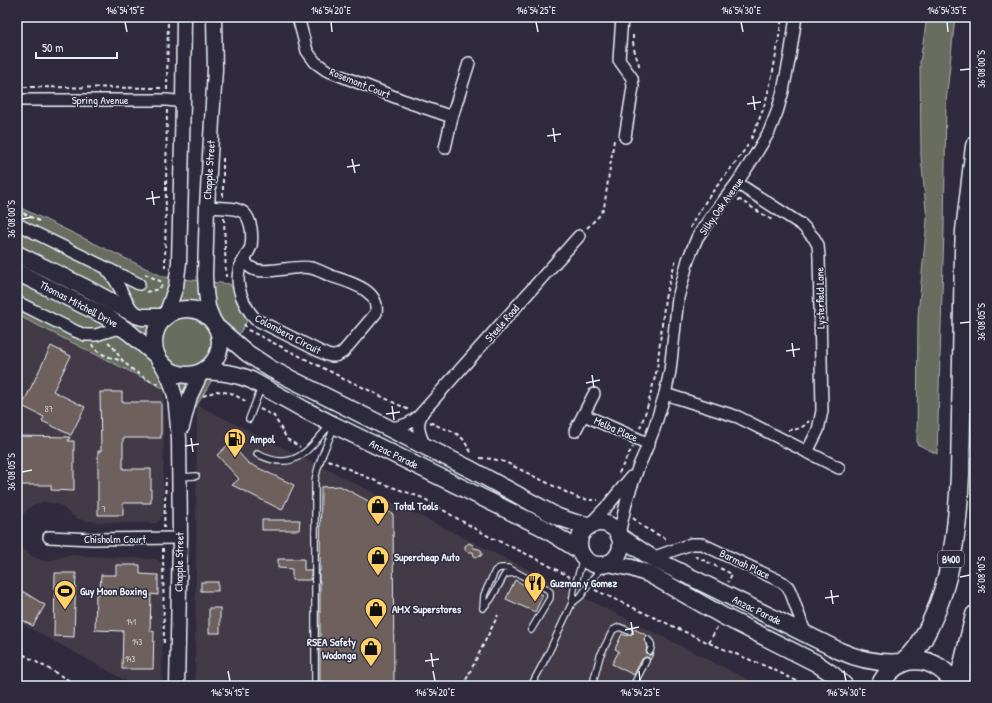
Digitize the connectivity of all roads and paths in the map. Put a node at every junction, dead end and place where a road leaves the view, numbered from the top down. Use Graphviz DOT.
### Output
graph roads {
  1 [pos="168,17"];
  2 [pos="184,17"];
  3 [pos="214,17"];
  4 [pos="298,17"];
  5 [pos="622,17"];
  6 [pos="796,17"];
  7 [pos="633,29"];
  8 [pos="469,64"];
  9 [pos="632,78"];
  10 [pos="17,87"];
  11 [pos="167,88"];
  12 [pos="17,100"];
  13 [pos="167,100"];
  14 [pos="184,102"];
  15 [pos="452,117"];
  16 [pos="625,137"];
  17 [pos="975,146"];
  18 [pos="445,148"];
  19 [pos="223,154"];
  20 [pos="737,183"];
  21 [pos="716,186"];
  22 [pos="728,195"];
  23 [pos="207,207"];
  24 [pos="224,208"];
  25 [pos="772,220"];
  26 [pos="17,224"];
  27 [pos="579,236"];
  28 [pos="17,254"];
  29 [pos="245,259"];
  30 [pos="105,268"];
  31 [pos="17,272"];
  32 [pos="165,274"];
  33 [pos="226,277"];
  34 [pos="165,282"];
  35 [pos="142,288"];
  36 [pos="17,302"];
  37 [pos="138,316"];
  38 [pos="165,316"];
  39 [pos="242,321"];
  40 [pos="216,326"];
  41 [pos="126,330"];
  42 [pos="103,333"];
  43 [pos="91,335"];
  44 [pos="159,359"];
  45 [pos="123,361"];
  46 [pos="202,371"];
  47 [pos="262,386"];
  48 [pos="174,392"];
  49 [pos="594,394"];
  50 [pos="665,394"];
  51 [pos="190,396"];
  52 [pos="254,405"];
  53 [pos="421,414"];
  54 [pos="584,414"];
  55 [pos="249,419"];
  56 [pos="810,419"];
  57 [pos="333,424"];
  58 [pos="390,428"];
  59 [pos="785,430"];
  60 [pos="575,431"];
  61 [pos="180,438"];
  62 [pos="649,444"];
  63 [pos="424,445"];
  64 [pos="307,450"];
  65 [pos="807,452"];
  66 [pos="257,454"];
  67 [pos="322,457"];
  68 [pos="638,468"];
  69 [pos="839,468"];
  70 [pos="196,476"];
  71 [pos="179,477"];
  72 [pos="609,504"];
  73 [pos="624,512"];
  74 [pos="589,525"];
  75 [pos="619,535"];
  76 [pos="49,537"];
  77 [pos="180,538"];
  78 [pos="681,548"];
  79 [pos="581,552"];
  80 [pos="652,558"];
  81 [pos="607,564"];
  82 [pos="517,573"];
  83 [pos="576,580"];
  84 [pos="588,586"];
  85 [pos="722,593"];
  86 [pos="572,603"];
  87 [pos="498,615"];
  88 [pos="975,615"];
  89 [pos="723,616"];
  90 [pos="531,630"];
  91 [pos="630,631"];
  92 [pos="806,635"];
  93 [pos="648,640"];
  94 [pos="709,642"];
  95 [pos="17,651"];
  96 [pos="650,651"];
  97 [pos="646,661"];
  98 [pos="903,662"];
  99 [pos="594,679"];
  100 [pos="79,686"];
  101 [pos="177,686"];
  102 [pos="315,686"];
  103 [pos="464,686"];
  104 [pos="531,686"];
  105 [pos="633,686"];
  106 [pos="807,686"];
  107 [pos="845,686"];
  108 [pos="880,686"];
  109 [pos="958,686"];
  1 -- 11 [label="path"];
  2 -- 14 [label="street"];
  3 -- 23 [label="street, Chapple Street"];
  4 -- 15 [label="street, Rosemont Court"];
  5 -- 9 [label="street"];
  6 -- 20 [label="street, Silky Oak Avenue"];
  7 -- 9 [label="path"];
  8 -- 15 [label="street"];
  9 -- 16 [label="street"];
  10 -- 11 [label="path"];
  11 -- 13 [label="path"];
  12 -- 13 [label="street, Spring Avenue"];
  13 -- 14 [label="street, Spring Avenue"];
  13 -- 32 [label="path"];
  14 -- 38 [label="street"];
  15 -- 18 [label="street"];
  16 -- 27 [label="path"];
  17 -- 98 [label="main road, B400"];
  19 -- 24 [label="path"];
  20 -- 22 [label="street, Silky Oak Avenue"];
  20 -- 65 [label="street, Lysterfield Lane"];
  21 -- 22 [label="path"];
  22 -- 25 [label="path"];
  22 -- 50 [label="street, Silky Oak Avenue"];
  23 -- 24 [label="street, Colombera Circuit"];
  23 -- 40 [label="street, Chapple Street"];
  24 -- 29 [label="street, Colombera Circuit"];
  24 -- 33 [label="path"];
  26 -- 30 [label="street, Thomas Mitchell Drive"];
  27 -- 53 [label="street, Steele Road"];
  28 -- 37 [label="main road, Thomas Mitchell Drive"];
  29 -- 29 [label="street, Colombera Circuit"];
  30 -- 35 [label="street, Thomas Mitchell Drive"];
  30 -- 37 [label="street, Thomas Mitchell Drive"];
  31 -- 41 [label="main road, Thomas Mitchell Drive"];
  34 -- 35 [label="path"];
  36 -- 43 [label="street"];
  37 -- 38 [label="main road, Thomas Mitchell Drive"];
  38 -- 40 [label="main road"];
  38 -- 44 [label="main road"];
  39 -- 53 [label="path"];
  40 -- 46 [label="main road"];
  40 -- 58 [label="main road, Anzac Parade"];
  41 -- 42 [label="street"];
  41 -- 44 [label="main road, Thomas Mitchell Drive"];
  42 -- 43 [label="street"];
  42 -- 45 [label="path"];
  43 -- 45 [label="path"];
  44 -- 46 [label="main road"];
  44 -- 48 [label="street, Chapple Street"];
  45 -- 48 [label="path"];
  46 -- 47 [label="main road, Anzac Parade"];
  46 -- 51 [label="street, Chapple Street"];
  47 -- 52 [label="lane"];
  47 -- 57 [label="main road, Anzac Parade"];
  48 -- 61 [label="street, Chapple Street"];
  49 -- 54 [label="street, Melba Place"];
  50 -- 62 [label="street, Silky Oak Avenue"];
  50 -- 65 [label="street"];
  51 -- 52 [label="path"];
  51 -- 61 [label="street, Chapple Street"];
  52 -- 55 [label="lane"];
  52 -- 64 [label="path"];
  53 -- 58 [label="street, Steele Road"];
  53 -- 63 [label="street"];
  53 -- 72 [label="path"];
  54 -- 60 [label="street, Melba Place"];
  54 -- 62 [label="street, Melba Place"];
  56 -- 59 [label="path"];
  57 -- 64 [label="lane"];
  57 -- 67 [label="lane"];
  57 -- 79 [label="main road, Anzac Parade"];
  58 -- 63 [label="main road, Anzac Parade"];
  61 -- 71 [label="street, Chapple Street"];
  62 -- 68 [label="street, Silky Oak Avenue"];
  63 -- 74 [label="main road, Anzac Parade"];
  64 -- 66 [label="lane"];
  65 -- 69 [label="street"];
  67 -- 83 [label="path"];
  67 -- 102 [label="lane"];
  68 -- 72 [label="street, Silky Oak Avenue"];
  68 -- 73 [label="street, Silky Oak Avenue"];
  70 -- 71 [label="lane"];
  71 -- 77 [label="street, Chapple Street"];
  72 -- 74 [label="street, Silky Oak Avenue"];
  73 -- 75 [label="street, Silky Oak Avenue"];
  73 -- 78 [label="path"];
  74 -- 75 [label="main road"];
  74 -- 79 [label="main road"];
  75 -- 80 [label="main road, Anzac Parade"];
  75 -- 81 [label="main road"];
  76 -- 77 [label="street, Chisholm Court"];
  77 -- 101 [label="street, Chapple Street"];
  78 -- 80 [label="street, Barmah Place"];
  78 -- 85 [label="path"];
  78 -- 92 [label="street, Barmah Place"];
  79 -- 81 [label="main road"];
  79 -- 83 [label="lane"];
  80 -- 85 [label="main road, Anzac Parade"];
  81 -- 84 [label="lane"];
  81 -- 89 [label="main road, Anzac Parade"];
  82 -- 82 [label="lane"];
  82 -- 90 [label="lane"];
  83 -- 86 [label="lane"];
  84 -- 86 [label="lane"];
  84 -- 94 [label="path"];
  85 -- 92 [label="main road, Anzac Parade"];
  86 -- 104 [label="lane"];
  87 -- 103 [label="path"];
  88 -- 109 [label="main road"];
  89 -- 94 [label="path"];
  89 -- 107 [label="main road, Anzac Parade"];
  91 -- 99 [label="lane"];
  92 -- 98 [label="main road, Anzac Parade"];
  93 -- 96 [label="lane"];
  94 -- 106 [label="path"];
  95 -- 100 [label="path"];
  97 -- 105 [label="lane"];
  98 -- 108 [label="main road, B400"];
  98 -- 109 [label="main road"];
}
